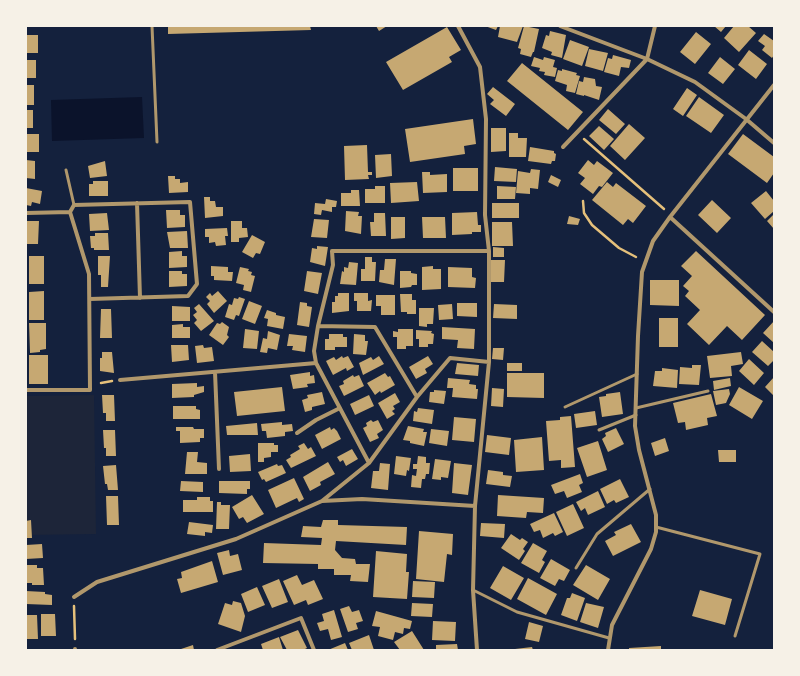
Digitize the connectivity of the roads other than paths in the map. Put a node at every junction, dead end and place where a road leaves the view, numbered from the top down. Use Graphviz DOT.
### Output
graph roads {
  1 [pos="152,26"];
  2 [pos="458,26"];
  3 [pos="560,26"];
  4 [pos="654,26"];
  5 [pos="647,59"];
  6 [pos="774,85"];
  7 [pos="746,119"];
  8 [pos="157,142"];
  9 [pos="774,143"];
  10 [pos="563,148"];
  11 [pos="66,170"];
  12 [pos="137,203"];
  13 [pos="74,205"];
  14 [pos="70,212"];
  15 [pos="26,213"];
  16 [pos="670,216"];
  17 [pos="488,251"];
  18 [pos="140,298"];
  19 [pos="90,299"];
  20 [pos="774,312"];
  21 [pos="318,326"];
  22 [pos="489,362"];
  23 [pos="316,363"];
  24 [pos="215,372"];
  25 [pos="637,374"];
  26 [pos="120,380"];
  27 [pos="26,390"];
  28 [pos="708,391"];
  29 [pos="417,397"];
  30 [pos="565,407"];
  31 [pos="340,408"];
  32 [pos="636,408"];
  33 [pos="636,415"];
  34 [pos="599,430"];
  35 [pos="297,433"];
  36 [pos="369,463"];
  37 [pos="219,470"];
  38 [pos="650,489"];
  39 [pos="322,501"];
  40 [pos="475,506"];
  41 [pos="656,527"];
  42 [pos="576,568"];
  43 [pos="472,590"];
  44 [pos="74,597"];
  45 [pos="735,636"];
  46 [pos="609,638"];
  47 [pos="217,650"];
  48 [pos="314,650"];
  49 [pos="477,650"];
  50 [pos="608,650"];
  1 -- 8 [label="lane"];
  2 -- 17 [label="street"];
  3 -- 5 [label="street"];
  4 -- 5 [label="street"];
  5 -- 7 [label="street"];
  5 -- 10 [label="street"];
  6 -- 7 [label="street"];
  7 -- 9 [label="street"];
  7 -- 16 [label="street"];
  11 -- 13 [label="lane"];
  12 -- 13 [label="street"];
  12 -- 18 [label="street"];
  12 -- 18 [label="street"];
  13 -- 14 [label="street"];
  14 -- 15 [label="street"];
  14 -- 19 [label="street"];
  16 -- 20 [label="street"];
  16 -- 25 [label="street"];
  17 -- 21 [label="street"];
  17 -- 22 [label="street"];
  18 -- 19 [label="street"];
  19 -- 27 [label="street"];
  21 -- 23 [label="street"];
  21 -- 29 [label="street"];
  22 -- 29 [label="street"];
  22 -- 40 [label="street"];
  23 -- 24 [label="street"];
  23 -- 31 [label="street"];
  24 -- 26 [label="street"];
  24 -- 37 [label="street"];
  25 -- 30 [label="lane"];
  25 -- 32 [label="street"];
  28 -- 32 [label="lane"];
  29 -- 36 [label="street"];
  31 -- 35 [label="street"];
  31 -- 36 [label="street"];
  32 -- 33 [label="street"];
  33 -- 34 [label="lane"];
  33 -- 38 [label="street"];
  36 -- 39 [label="street"];
  38 -- 41 [label="street"];
  38 -- 42 [label="lane"];
  39 -- 40 [label="street"];
  39 -- 44 [label="street"];
  40 -- 43 [label="street"];
  41 -- 45 [label="lane"];
  41 -- 46 [label="street"];
  43 -- 46 [label="lane"];
  43 -- 49 [label="street"];
  46 -- 50 [label="street"];
  47 -- 48 [label="street"];
}
